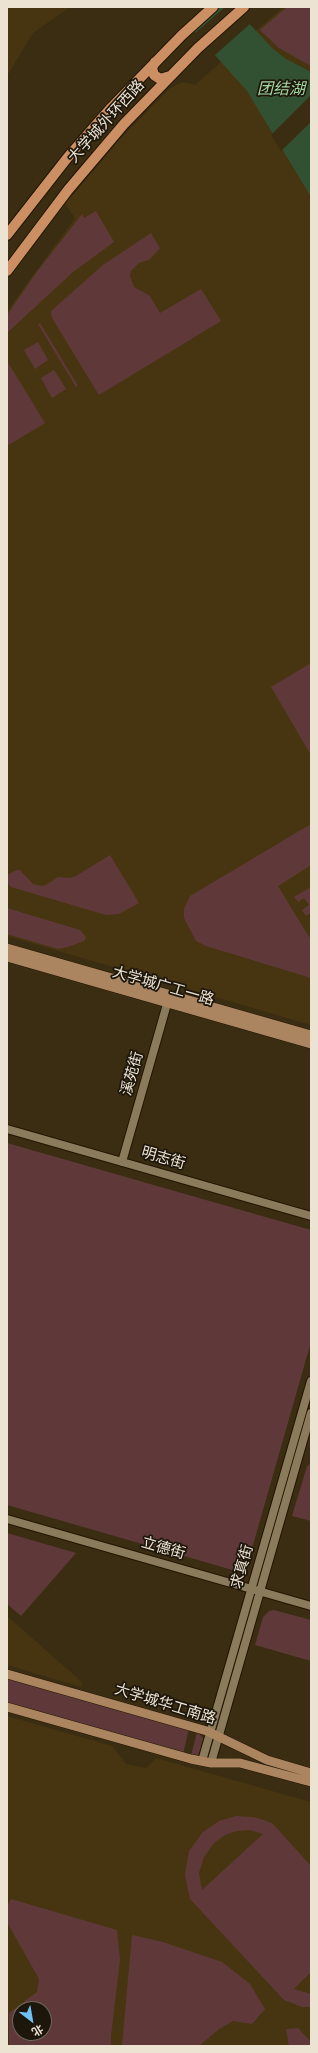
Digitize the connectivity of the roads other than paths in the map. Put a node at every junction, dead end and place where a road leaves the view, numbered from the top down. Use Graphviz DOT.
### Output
graph roads {
  1 [pos="213,7"];
  2 [pos="244,7"];
  3 [pos="155,62"];
  4 [pos="170,76"];
  5 [pos="7,235"];
  6 [pos="7,271"];
  7 [pos="7,948"];
  8 [pos="7,957"];
  9 [pos="169,999"];
  10 [pos="311,1035"];
  11 [pos="311,1044"];
  12 [pos="7,1129"];
  13 [pos="122,1162"];
  14 [pos="311,1216"];
  15 [pos="311,1384"];
  16 [pos="311,1413"];
  17 [pos="296,1432"];
  18 [pos="308,1435"];
  19 [pos="7,1519"];
  20 [pos="251,1589"];
  21 [pos="260,1592"];
  22 [pos="311,1606"];
  23 [pos="7,1674"];
  24 [pos="7,1707"];
  25 [pos="214,1734"];
  26 [pos="206,1762"];
  27 [pos="311,1773"];
  28 [pos="311,1782"];
  1 -- 3 [label="main road, 大学城外环西路"];
  2 -- 4 [label="main road, 大学城外环西路"];
  3 -- 4 [label="main road"];
  3 -- 5 [label="main road, 大学城外环西路"];
  4 -- 6 [label="main road, 大学城外环西路"];
  7 -- 9 [label="main road, 大学城广工一路"];
  8 -- 9 [label="main road, 大学城广工一路"];
  9 -- 10 [label="main road, 大学城广工一路"];
  9 -- 11 [label="main road, 大学城广工一路"];
  9 -- 13 [label="street, 溪苑街"];
  12 -- 13 [label="street, 明志街"];
  13 -- 14 [label="street, 明志街"];
  15 -- 17 [label="street, 求真街"];
  16 -- 18 [label="street, 求真街"];
  17 -- 18 [label="street"];
  17 -- 20 [label="street, 求真街"];
  18 -- 21 [label="street, 求真街"];
  19 -- 20 [label="street, 立德街"];
  20 -- 21 [label="street, 立德街"];
  20 -- 25 [label="street, 求真街"];
  21 -- 22 [label="street, 立德街"];
  21 -- 25 [label="street, 求真街"];
  23 -- 25 [label="main road, 大学城华工南路"];
  24 -- 26 [label="main road"];
  25 -- 26 [label="street, 求真街"];
  25 -- 27 [label="main road, 大学城华工南路"];
  26 -- 28 [label="main road"];
}
